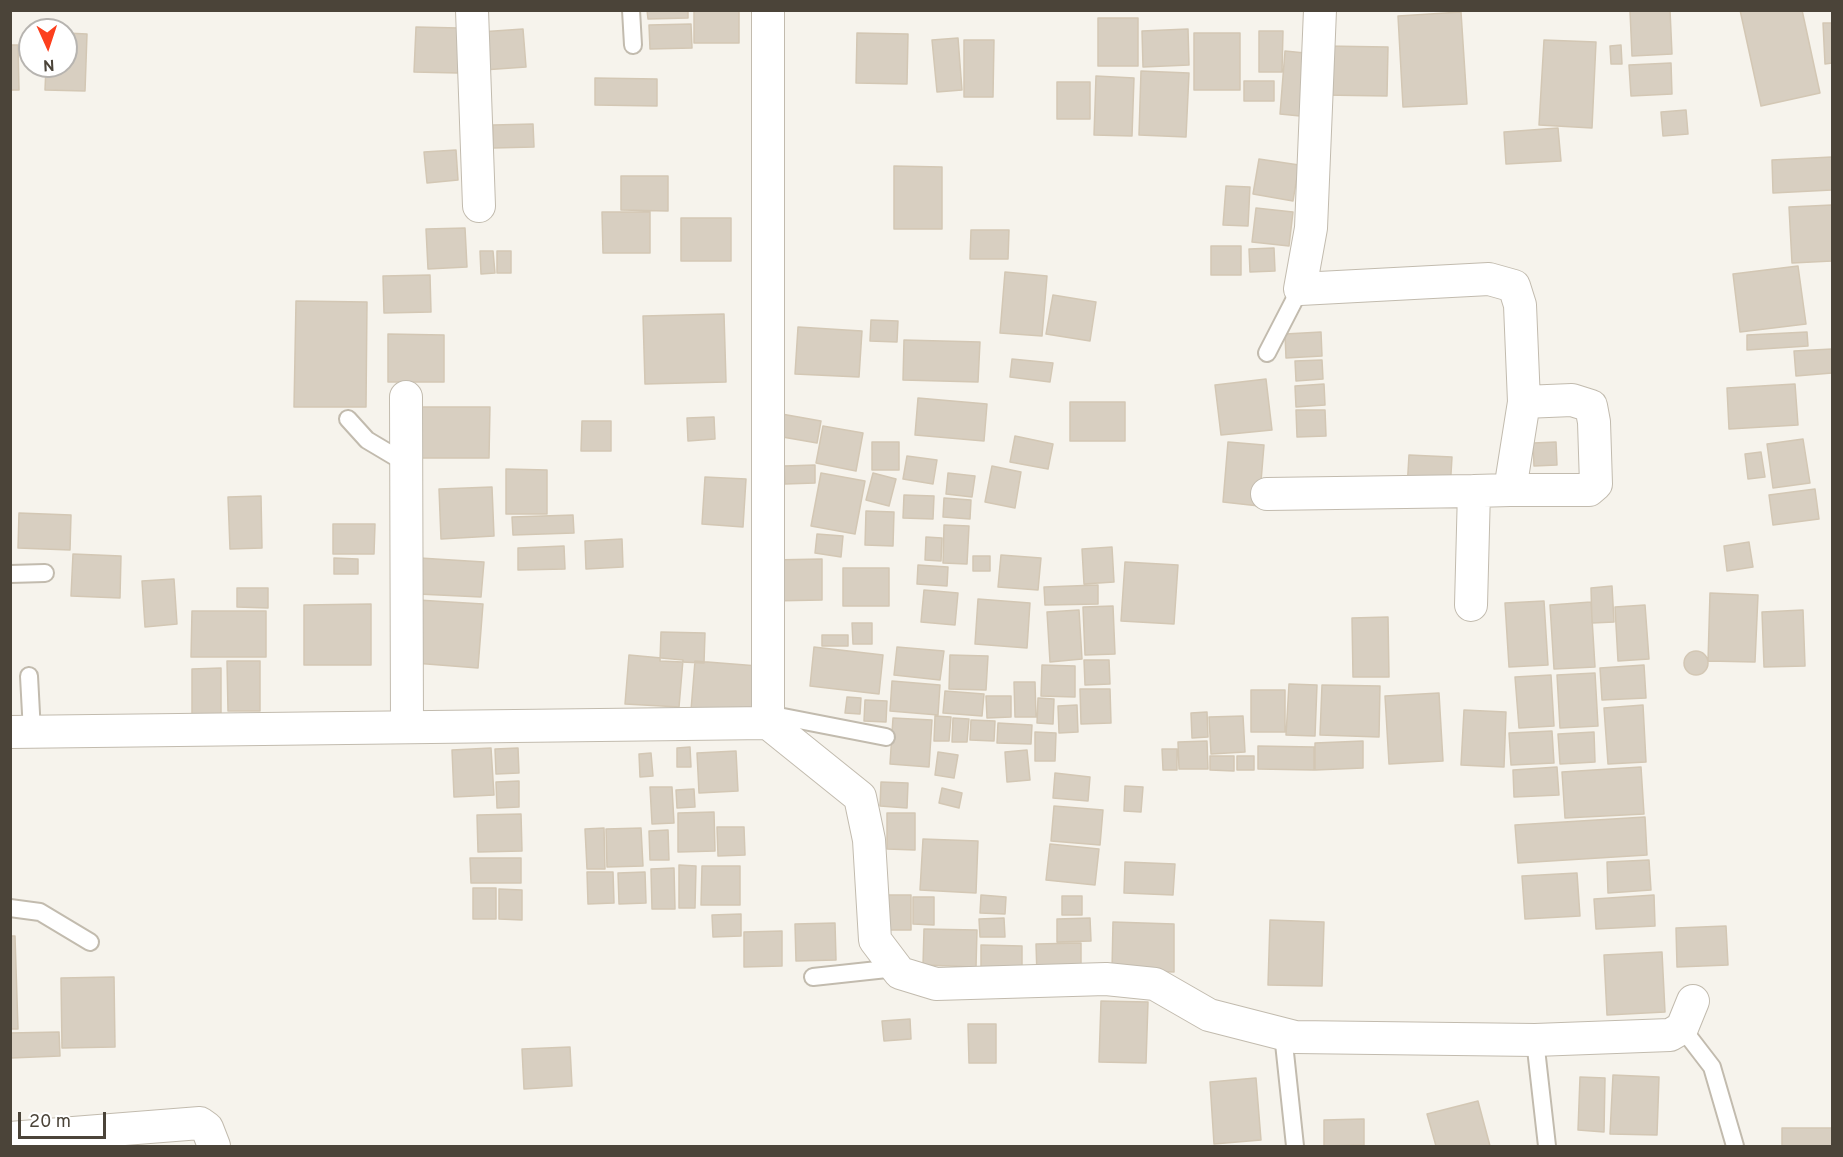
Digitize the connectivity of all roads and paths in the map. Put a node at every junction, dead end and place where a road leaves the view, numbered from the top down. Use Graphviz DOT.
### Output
graph roads {
  1 [pos="472,10"];
  2 [pos="631,10"];
  3 [pos="768,10"];
  4 [pos="1320,10"];
  5 [pos="633,45"];
  6 [pos="479,206"];
  7 [pos="1300,289"];
  8 [pos="1267,353"];
  9 [pos="406,397"];
  10 [pos="1524,402"];
  11 [pos="348,420"];
  12 [pos="404,462"];
  13 [pos="1510,490"];
  14 [pos="1474,491"];
  15 [pos="1267,494"];
  16 [pos="45,573"];
  17 [pos="10,574"];
  18 [pos="1471,605"];
  19 [pos="28,676"];
  20 [pos="768,718"];
  21 [pos="407,725"];
  22 [pos="21,732"];
  23 [pos="886,737"];
  24 [pos="10,908"];
  25 [pos="90,942"];
  26 [pos="896,968"];
  27 [pos="813,977"];
  28 [pos="1688,1014"];
  29 [pos="1283,1034"];
  30 [pos="1535,1040"];
  31 [pos="10,1138"];
  32 [pos="214,1146"];
  33 [pos="1295,1146"];
  34 [pos="1547,1146"];
  35 [pos="1735,1146"];
  1 -- 6 [label="street"];
  2 -- 5 [label="lane"];
  3 -- 20 [label="street"];
  4 -- 7 [label="street"];
  7 -- 8 [label="lane"];
  7 -- 10 [label="street"];
  9 -- 12 [label="street"];
  10 -- 13 [label="street"];
  10 -- 13 [label="street"];
  11 -- 12 [label="lane"];
  12 -- 21 [label="street"];
  13 -- 14 [label="street"];
  14 -- 15 [label="street"];
  14 -- 18 [label="street"];
  16 -- 17 [label="lane"];
  19 -- 22 [label="lane"];
  20 -- 21 [label="street"];
  20 -- 23 [label="lane"];
  20 -- 26 [label="street"];
  21 -- 22 [label="street"];
  24 -- 25 [label="lane"];
  26 -- 27 [label="lane"];
  26 -- 29 [label="street"];
  28 -- 30 [label="street"];
  28 -- 35 [label="lane"];
  29 -- 30 [label="street"];
  29 -- 33 [label="lane"];
  30 -- 34 [label="lane"];
  31 -- 32 [label="street"];
}
